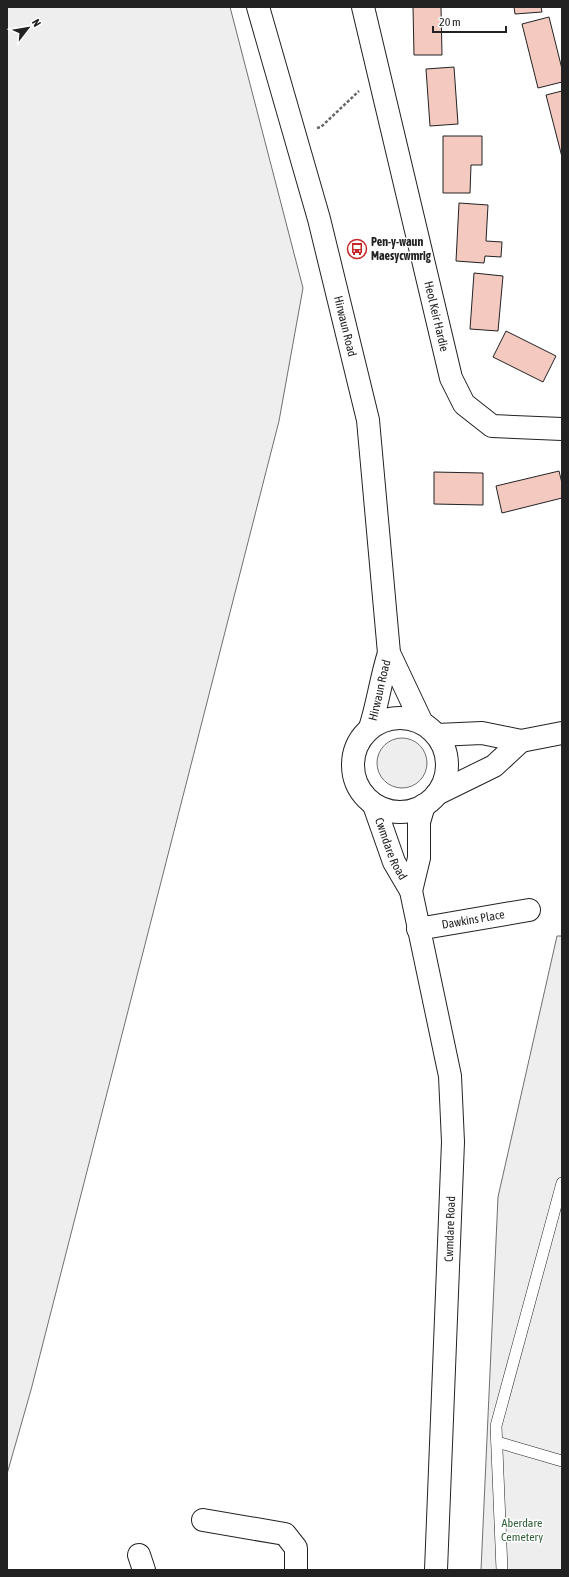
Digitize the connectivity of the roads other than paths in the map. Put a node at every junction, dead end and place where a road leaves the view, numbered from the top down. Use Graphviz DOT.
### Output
graph roads {
  1 [pos="258,7"];
  2 [pos="363,7"];
  3 [pos="562,429"];
  4 [pos="390,653"];
  5 [pos="370,728"];
  6 [pos="430,729"];
  7 [pos="562,733"];
  8 [pos="521,741"];
  9 [pos="430,800"];
  10 [pos="374,805"];
  11 [pos="411,891"];
  12 [pos="529,910"];
  13 [pos="418,929"];
  14 [pos="562,1183"];
  15 [pos="497,1442"];
  16 [pos="562,1461"];
  17 [pos="203,1520"];
  18 [pos="296,1570"];
  19 [pos="436,1570"];
  20 [pos="502,1570"];
  1 -- 4 [label="main road, Hirwaun Road"];
  2 -- 3 [label="main road, Heol Keir Hardie"];
  4 -- 5 [label="main road, Hirwaun Road"];
  4 -- 6 [label="main road, Hirwaun Road"];
  5 -- 6 [label="main road"];
  5 -- 10 [label="main road"];
  6 -- 8 [label="main road"];
  6 -- 9 [label="main road"];
  7 -- 8 [label="main road"];
  8 -- 9 [label="main road"];
  9 -- 10 [label="main road"];
  9 -- 11 [label="main road, Cwmdare Road"];
  10 -- 11 [label="main road, Cwmdare Road"];
  11 -- 13 [label="main road, Cwmdare Road"];
  12 -- 13 [label="main road, Dawkins Place"];
  13 -- 19 [label="main road, Cwmdare Road"];
  14 -- 15 [label="lane"];
  15 -- 16 [label="lane"];
  15 -- 20 [label="lane"];
  17 -- 18 [label="main road"];
}
